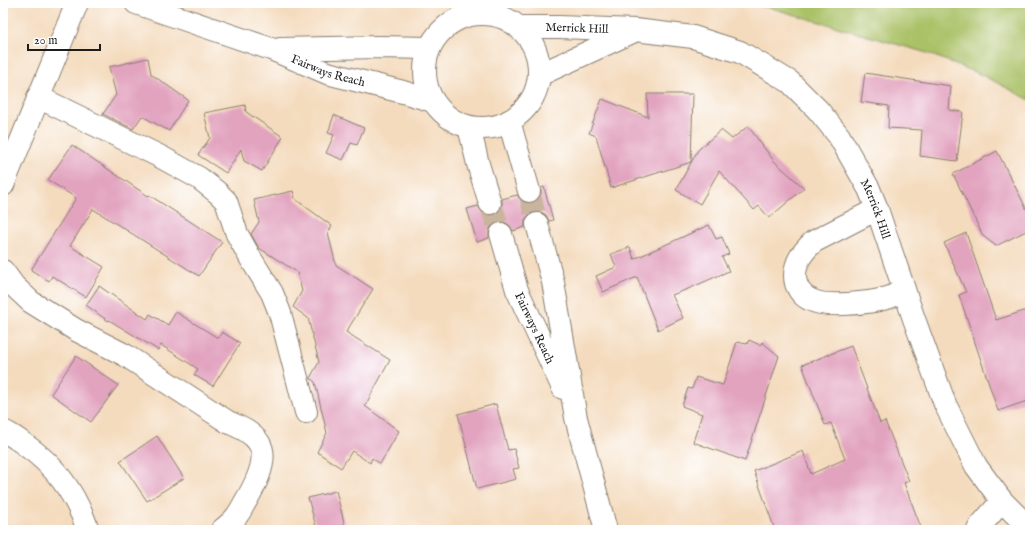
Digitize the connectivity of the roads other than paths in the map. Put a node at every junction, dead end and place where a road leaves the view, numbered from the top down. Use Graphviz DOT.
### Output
graph roads {
  1 [pos="77,3"];
  2 [pos="136,3"];
  3 [pos="519,27"];
  4 [pos="635,30"];
  5 [pos="428,48"];
  6 [pos="271,50"];
  7 [pos="539,75"];
  8 [pos="38,97"];
  9 [pos="433,101"];
  10 [pos="510,121"];
  11 [pos="469,127"];
  12 [pos="3,185"];
  13 [pos="529,191"];
  14 [pos="490,202"];
  15 [pos="877,209"];
  16 [pos="538,224"];
  17 [pos="501,234"];
  18 [pos="3,271"];
  19 [pos="903,290"];
  20 [pos="306,412"];
  21 [pos="576,418"];
  22 [pos="3,431"];
  23 [pos="1002,501"];
  24 [pos="1030,529"];
  25 [pos="88,530"];
  26 [pos="222,530"];
  27 [pos="606,530"];
  28 [pos="978,530"];
  1 -- 8 [label="street"];
  2 -- 6 [label="street, Fairways Reach"];
  3 -- 4 [label="street, Merrick Hill"];
  3 -- 5 [label="street"];
  3 -- 7 [label="street"];
  4 -- 7 [label="street, Merrick Hill"];
  4 -- 15 [label="street, Merrick Hill"];
  5 -- 6 [label="street, Fairways Reach"];
  5 -- 9 [label="street"];
  6 -- 9 [label="street, Fairways Reach"];
  7 -- 10 [label="street"];
  8 -- 12 [label="street"];
  8 -- 20 [label="street"];
  9 -- 11 [label="street"];
  10 -- 11 [label="street"];
  10 -- 13 [label="street"];
  11 -- 14 [label="street"];
  15 -- 19 [label="street, Merrick Hill"];
  15 -- 19 [label="street"];
  16 -- 21 [label="street, Fairways Reach"];
  17 -- 21 [label="street, Fairways Reach"];
  18 -- 26 [label="street"];
  19 -- 23 [label="street, Merrick Hill"];
  21 -- 27 [label="street, Fairways Reach"];
  22 -- 25 [label="street"];
  23 -- 24 [label="street, Merrick Hill"];
  23 -- 28 [label="street"];
}
